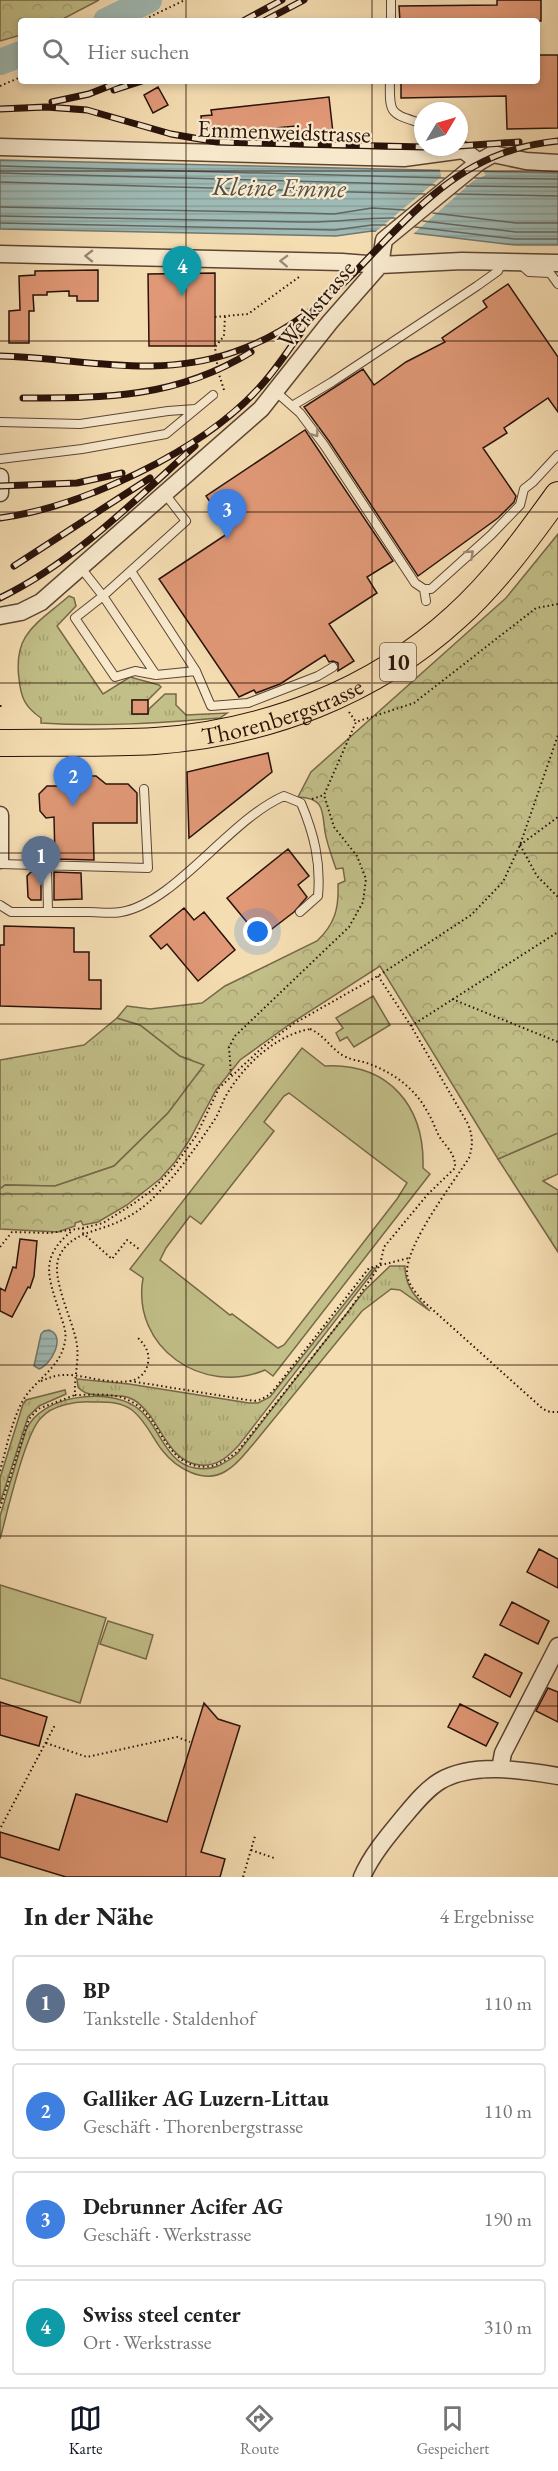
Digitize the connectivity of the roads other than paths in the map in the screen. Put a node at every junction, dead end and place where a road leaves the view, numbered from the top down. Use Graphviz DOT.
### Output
graph roads {
  1 [pos="391,0"];
  2 [pos="391,18"];
  3 [pos="390,84"];
  4 [pos="414,120"];
  5 [pos="0,147"];
  6 [pos="468,154"];
  7 [pos="415,156"];
  8 [pos="558,163"];
  9 [pos="474,166"];
  10 [pos="0,254"];
  11 [pos="510,262"];
  12 [pos="558,263"];
  13 [pos="380,265"];
  14 [pos="558,284"];
  15 [pos="275,391"];
  16 [pos="213,395"];
  17 [pos="292,406"];
  18 [pos="195,409"];
  19 [pos="0,422"];
  20 [pos="558,455"];
  21 [pos="0,459"];
  22 [pos="0,477"];
  23 [pos="0,493"];
  24 [pos="165,494"];
  25 [pos="558,495"];
  26 [pos="81,568"];
  27 [pos="130,571"];
  28 [pos="424,589"];
  29 [pos="103,596"];
  30 [pos="426,602"];
  31 [pos="0,616"];
  32 [pos="333,668"];
  33 [pos="195,671"];
  34 [pos="156,675"];
  35 [pos="0,743"];
  36 [pos="144,789"];
  37 [pos="0,815"];
  38 [pos="0,862"];
  39 [pos="47,866"];
  40 [pos="0,905"];
  41 [pos="48,912"];
  42 [pos="300,912"];
  43 [pos="558,1646"];
  44 [pos="500,1769"];
  45 [pos="558,1776"];
  46 [pos="362,1877"];
  1 -- 2 [label="lane"];
  3 -- 4 [label="lane"];
  5 -- 7 [label="street, Emmenweidstrasse"];
  6 -- 9 [label="street, Emmenweidstrasse"];
  8 -- 9 [label="street"];
  9 -- 13 [label="street"];
  13 -- 10 [label="street, Werkstrasse, one-way"];
  11 -- 12 [label="street"];
  11 -- 13 [label="street"];
  11 -- 14 [label="lane"];
  11 -- 17 [label="lane"];
  13 -- 15 [label="street, Werkstrasse"];
  15 -- 17 [label="lane"];
  15 -- 24 [label="street, Werkstrasse"];
  16 -- 18 [label="lane"];
  17 -- 28 [label="lane, one-way"];
  18 -- 19 [label="lane"];
  18 -- 21 [label="lane"];
  28 -- 20 [label="lane, one-way"];
  22 -- 23 [label="street"];
  24 -- 26 [label="street, Werkstrasse"];
  24 -- 27 [label="lane"];
  25 -- 35 [label="main road, Thorenbergstrasse / 10"];
  26 -- 29 [label="lane"];
  26 -- 31 [label="street, Werkstrasse"];
  27 -- 29 [label="lane"];
  27 -- 33 [label="lane"];
  28 -- 30 [label="lane"];
  29 -- 34 [label="lane"];
  29 -- 34 [label="lane"];
  32 -- 33 [label="lane"];
  33 -- 34 [label="lane"];
  36 -- 39 [label="lane"];
  37 -- 38 [label="street"];
  38 -- 39 [label="lane"];
  39 -- 41 [label="lane"];
  40 -- 41 [label="lane"];
  41 -- 42 [label="lane"];
  43 -- 44 [label="street"];
  44 -- 45 [label="street"];
  44 -- 46 [label="street"];
}
